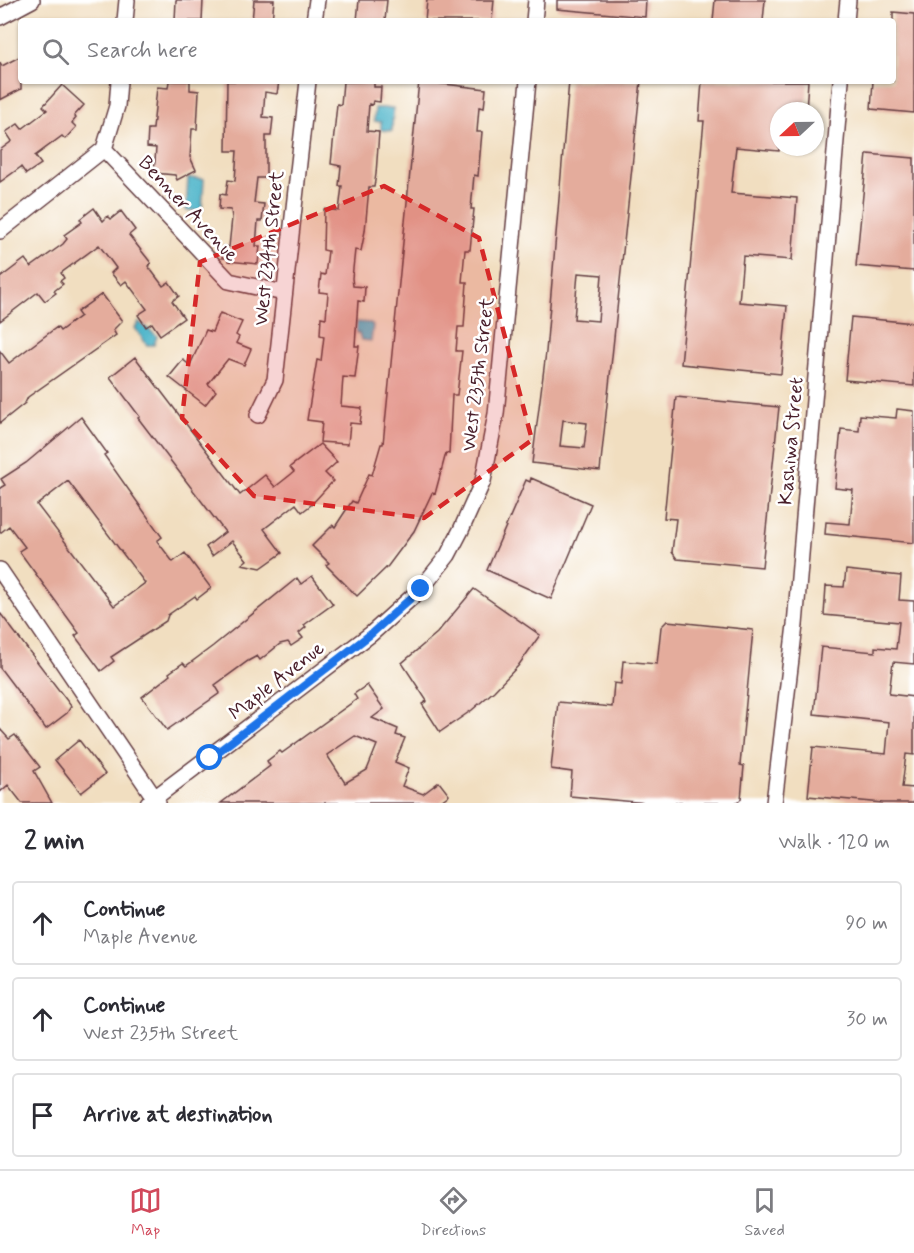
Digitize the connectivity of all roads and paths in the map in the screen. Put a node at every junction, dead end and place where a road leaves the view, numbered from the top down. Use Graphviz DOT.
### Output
graph roads {
  1 [pos="32,0"];
  2 [pos="127,0"];
  3 [pos="317,0"];
  4 [pos="536,0"];
  5 [pos="848,0"];
  6 [pos="0,16"];
  7 [pos="125,18"];
  8 [pos="314,18"];
  9 [pos="534,18"];
  10 [pos="846,18"];
  11 [pos="119,84"];
  12 [pos="308,84"];
  13 [pos="528,84"];
  14 [pos="841,84"];
  15 [pos="104,149"];
  16 [pos="0,231"];
  17 [pos="284,293"];
  18 [pos="258,415"];
  19 [pos="0,570"];
  20 [pos="371,634"];
  21 [pos="154,801"];
  22 [pos="774,803"];
  1 -- 6 [label="street"];
  2 -- 7 [label="street"];
  3 -- 8 [label="street"];
  4 -- 9 [label="street"];
  5 -- 10 [label="street"];
  11 -- 15 [label="street"];
  12 -- 17 [label="street, West 234th Street"];
  13 -- 20 [label="street, West 235th Street"];
  14 -- 22 [label="street, Kashiwa Street"];
  15 -- 16 [label="street"];
  15 -- 17 [label="street, Benner Avenue"];
  17 -- 18 [label="street, West 234th Street"];
  19 -- 21 [label="street"];
  20 -- 21 [label="street, Maple Avenue"];
}
